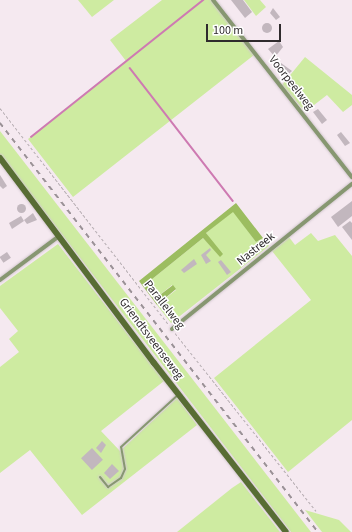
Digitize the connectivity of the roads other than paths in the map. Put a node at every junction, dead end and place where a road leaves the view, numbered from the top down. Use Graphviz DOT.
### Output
graph roads {
  1 [pos="214,0"];
  2 [pos="0,158"];
  3 [pos="352,178"];
  4 [pos="352,184"];
  5 [pos="59,236"];
  6 [pos="0,280"];
  7 [pos="172,329"];
  8 [pos="178,394"];
  9 [pos="100,477"];
  10 [pos="286,532"];
  1 -- 3 [label="street, Voorpeelweg"];
  2 -- 5 [label="street, Griendtsveenseweg"];
  4 -- 7 [label="street, Nastreek"];
  5 -- 6 [label="street"];
  5 -- 8 [label="street, Griendtsveenseweg"];
  8 -- 9 [label="lane"];
  8 -- 10 [label="street, Griendtsveenseweg"];
}
